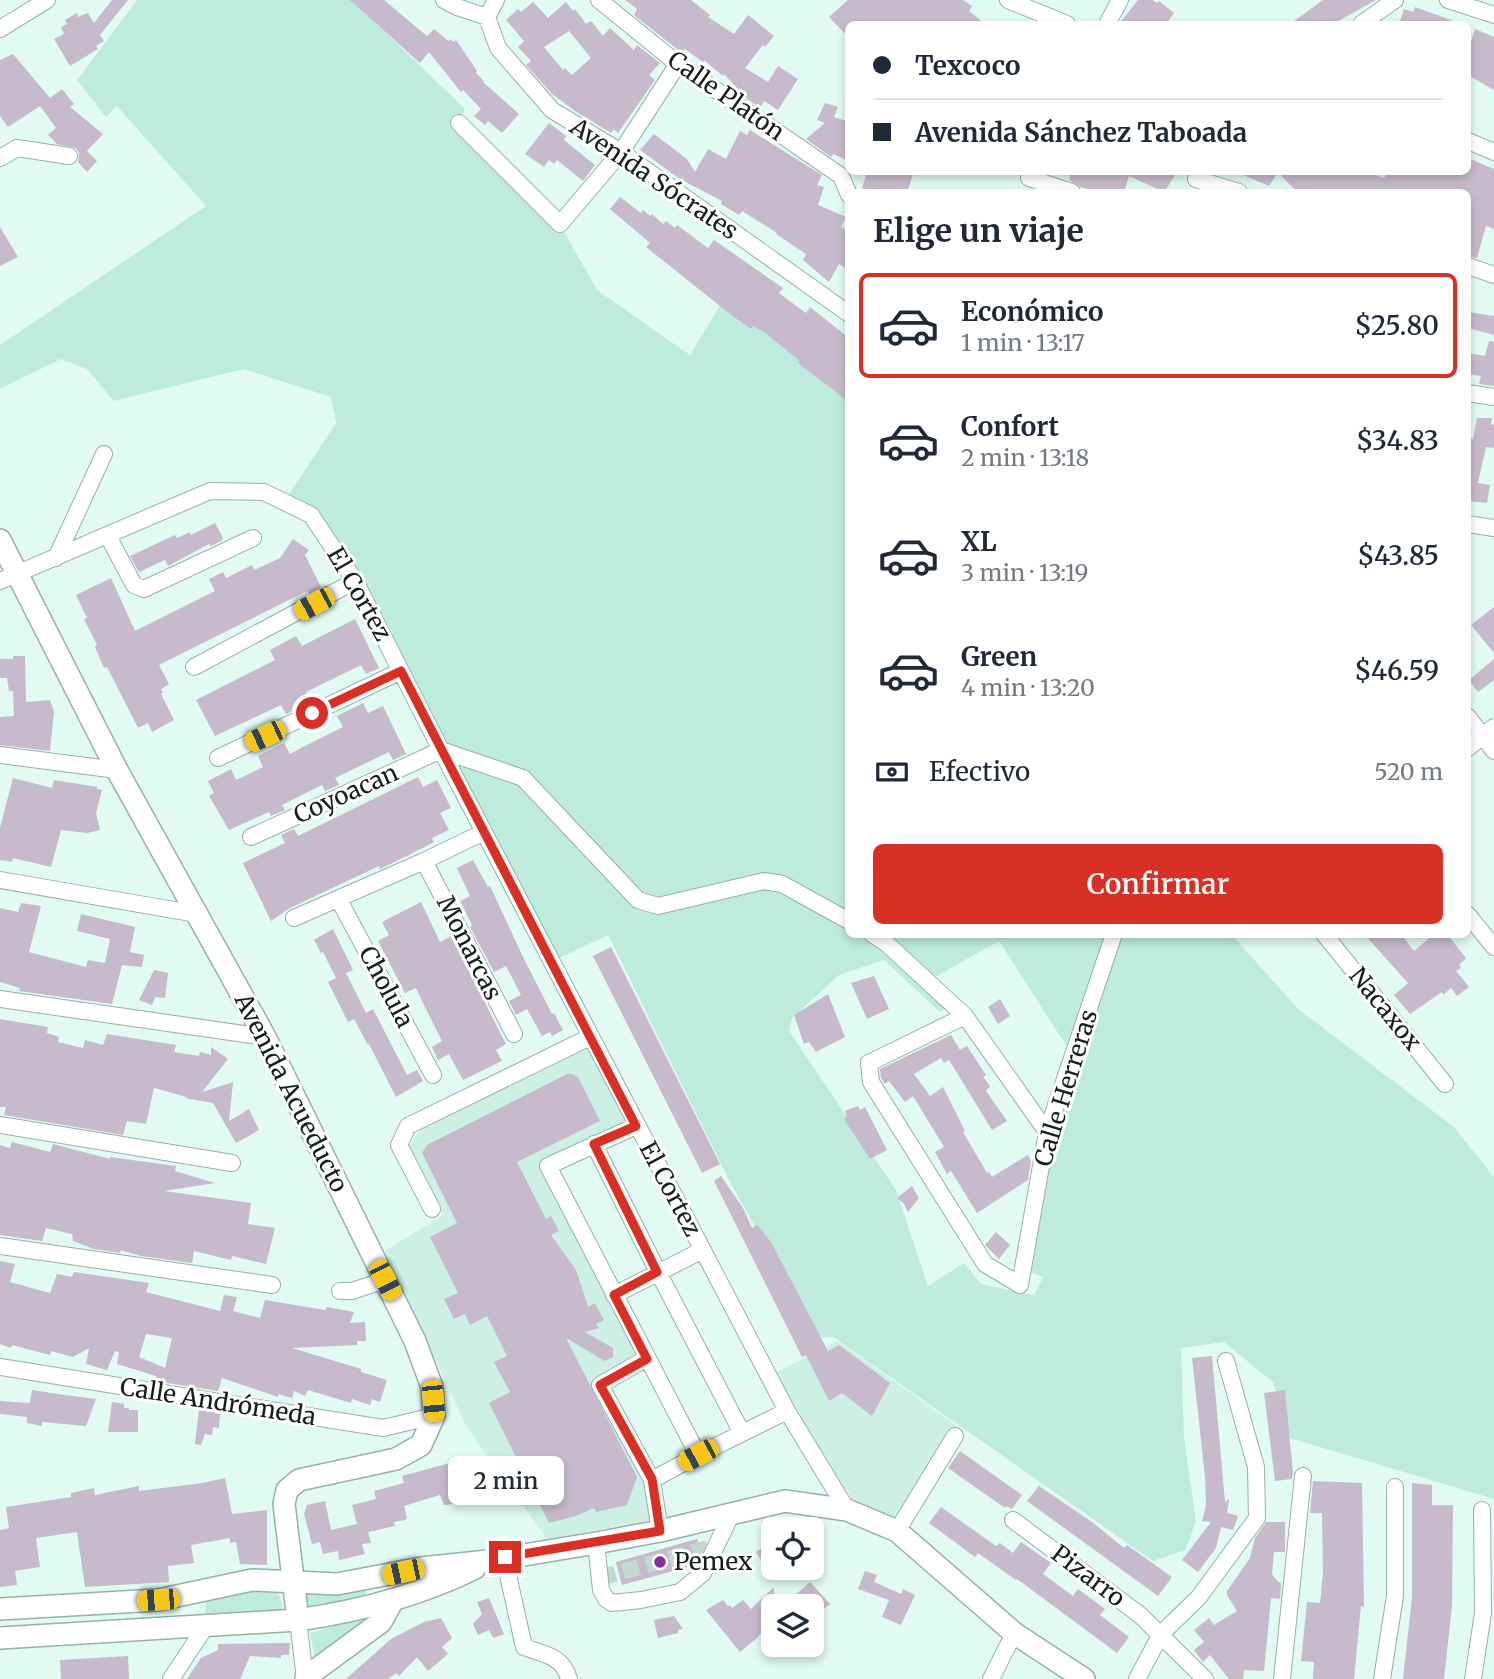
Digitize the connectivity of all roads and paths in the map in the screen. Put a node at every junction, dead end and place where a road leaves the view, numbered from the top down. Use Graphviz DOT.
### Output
graph roads {
  1 [pos="47,0"];
  2 [pos="444,0"];
  3 [pos="496,0"];
  4 [pos="599,0"];
  5 [pos="1008,0"];
  6 [pos="1120,0"];
  7 [pos="1395,0"];
  8 [pos="1448,0"];
  9 [pos="1494,15"];
  10 [pos="487,18"];
  11 [pos="1060,21"];
  12 [pos="1109,21"];
  13 [pos="1365,21"];
  14 [pos="0,29"];
  15 [pos="678,64"];
  16 [pos="458,123"];
  17 [pos="1471,142"];
  18 [pos="621,152"];
  19 [pos="1494,152"];
  20 [pos="69,156"];
  21 [pos="0,158"];
  22 [pos="1030,175"];
  23 [pos="1199,175"];
  24 [pos="846,189"];
  25 [pos="1065,189"];
  26 [pos="1187,189"];
  27 [pos="1231,189"];
  28 [pos="1471,267"];
  29 [pos="1494,275"];
  30 [pos="845,311"];
  31 [pos="1471,393"];
  32 [pos="1494,397"];
  33 [pos="104,454"];
  34 [pos="1471,524"];
  35 [pos="1494,528"];
  36 [pos="108,536"];
  37 [pos="253,538"];
  38 [pos="0,540"];
  39 [pos="56,558"];
  40 [pos="9,578"];
  41 [pos="355,581"];
  42 [pos="194,667"];
  43 [pos="401,671"];
  44 [pos="1471,720"];
  45 [pos="1488,731"];
  46 [pos="1471,745"];
  47 [pos="441,750"];
  48 [pos="1494,751"];
  49 [pos="0,755"];
  50 [pos="218,758"];
  51 [pos="117,770"];
  52 [pos="484,832"];
  53 [pos="251,837"];
  54 [pos="424,861"];
  55 [pos="0,880"];
  56 [pos="339,900"];
  57 [pos="197,914"];
  58 [pos="295,918"];
  59 [pos="1471,919"];
  60 [pos="845,920"];
  61 [pos="878,938"];
  62 [pos="1113,938"];
  63 [pos="1327,938"];
  64 [pos="1494,947"];
  65 [pos="0,999"];
  66 [pos="965,1016"];
  67 [pos="514,1034"];
  68 [pos="265,1037"];
  69 [pos="590,1037"];
  70 [pos="433,1075"];
  71 [pos="1445,1084"];
  72 [pos="0,1125"];
  73 [pos="636,1126"];
  74 [pos="1047,1132"];
  75 [pos="594,1144"];
  76 [pos="232,1163"];
  77 [pos="432,1209"];
  78 [pos="0,1246"];
  79 [pos="703,1250"];
  80 [pos="657,1272"];
  81 [pos="385,1280"];
  82 [pos="272,1285"];
  83 [pos="340,1291"];
  84 [pos="614,1295"];
  85 [pos="647,1359"];
  86 [pos="1226,1362"];
  87 [pos="0,1367"];
  88 [pos="787,1411"];
  89 [pos="434,1416"];
  90 [pos="743,1433"];
  91 [pos="955,1436"];
  92 [pos="698,1455"];
  93 [pos="1303,1476"];
  94 [pos="652,1479"];
  95 [pos="1395,1487"];
  96 [pos="847,1510"];
  97 [pos="1482,1510"];
  98 [pos="732,1513"];
  99 [pos="1013,1520"];
  100 [pos="660,1531"];
  101 [pos="897,1531"];
  102 [pos="596,1543"];
  103 [pos="496,1559"];
  104 [pos="292,1583"];
  105 [pos="205,1589"];
  106 [pos="392,1602"];
  107 [pos="0,1609"];
  108 [pos="298,1620"];
  109 [pos="206,1626"];
  110 [pos="1014,1633"];
  111 [pos="1161,1634"];
  112 [pos="0,1638"];
  113 [pos="305,1678"];
  114 [pos="171,1679"];
  115 [pos="569,1679"];
  116 [pos="991,1679"];
  117 [pos="1084,1679"];
  118 [pos="1137,1679"];
  119 [pos="1205,1679"];
  120 [pos="1282,1679"];
  121 [pos="1382,1679"];
  122 [pos="1474,1679"];
  1 -- 14 [label="street"];
  2 -- 10 [label="street"];
  3 -- 10 [label="street"];
  4 -- 15 [label="street, Calle Platón"];
  5 -- 11 [label="street"];
  6 -- 12 [label="street"];
  7 -- 13 [label="street"];
  8 -- 9 [label="street"];
  10 -- 18 [label="street, Avenida Sócrates"];
  15 -- 18 [label="street"];
  15 -- 24 [label="street, Calle Platón"];
  16 -- 18 [label="street"];
  17 -- 19 [label="street"];
  18 -- 30 [label="street, Avenida Sócrates"];
  20 -- 21 [label="street"];
  22 -- 25 [label="street"];
  23 -- 26 [label="street"];
  23 -- 27 [label="street"];
  28 -- 29 [label="street"];
  31 -- 32 [label="street"];
  33 -- 39 [label="street"];
  34 -- 35 [label="street"];
  36 -- 37 [label="street"];
  36 -- 39 [label="street, El Cortez"];
  36 -- 41 [label="street, El Cortez"];
  38 -- 40 [label="main road, Avenida Acueducto"];
  39 -- 40 [label="street, El Cortez"];
  40 -- 51 [label="main road, Avenida Acueducto"];
  41 -- 42 [label="street"];
  41 -- 43 [label="street, El Cortez"];
  43 -- 47 [label="street, El Cortez"];
  43 -- 50 [label="street"];
  44 -- 45 [label="street"];
  45 -- 46 [label="street"];
  45 -- 48 [label="street"];
  47 -- 52 [label="street, El Cortez"];
  47 -- 53 [label="street, Coyoacan"];
  47 -- 60 [label="street"];
  49 -- 51 [label="street"];
  51 -- 57 [label="main road, Avenida Acueducto"];
  52 -- 54 [label="street"];
  52 -- 69 [label="street, El Cortez"];
  54 -- 56 [label="street"];
  54 -- 67 [label="street, Monarcas"];
  55 -- 57 [label="street"];
  56 -- 58 [label="street"];
  56 -- 70 [label="street, Cholula"];
  57 -- 68 [label="main road, Avenida Acueducto"];
  59 -- 64 [label="street"];
  61 -- 66 [label="street"];
  62 -- 74 [label="street, Calle Herreras"];
  63 -- 71 [label="street, Nacaxox"];
  65 -- 68 [label="street"];
  66 -- 74 [label="street"];
  66 -- 74 [label="street, Calle Herreras"];
  68 -- 81 [label="main road, Avenida Acueducto"];
  69 -- 73 [label="street, El Cortez"];
  69 -- 77 [label="street"];
  72 -- 76 [label="street"];
  73 -- 75 [label="street"];
  73 -- 79 [label="street, El Cortez"];
  75 -- 80 [label="street"];
  75 -- 84 [label="street"];
  78 -- 82 [label="street"];
  79 -- 80 [label="street"];
  79 -- 88 [label="street, El Cortez"];
  80 -- 84 [label="street"];
  80 -- 90 [label="street"];
  81 -- 83 [label="street"];
  81 -- 89 [label="main road, Avenida Acueducto"];
  84 -- 85 [label="street"];
  85 -- 92 [label="street"];
  85 -- 94 [label="street"];
  86 -- 111 [label="street"];
  87 -- 89 [label="street, Calle Andrómeda"];
  88 -- 90 [label="street"];
  88 -- 96 [label="street, El Cortez"];
  89 -- 104 [label="main road"];
  90 -- 92 [label="street"];
  91 -- 101 [label="street"];
  92 -- 94 [label="street"];
  93 -- 120 [label="street"];
  94 -- 100 [label="street"];
  95 -- 121 [label="street"];
  96 -- 98 [label="main road"];
  96 -- 101 [label="main road"];
  97 -- 122 [label="street"];
  98 -- 100 [label="main road"];
  98 -- 102 [label="street"];
  99 -- 111 [label="street, Pizarro"];
  100 -- 102 [label="main road"];
  101 -- 110 [label="main road"];
  102 -- 103 [label="main road"];
  103 -- 104 [label="main road"];
  103 -- 106 [label="main road"];
  103 -- 115 [label="street"];
  104 -- 105 [label="main road"];
  104 -- 108 [label="main road"];
  105 -- 107 [label="main road"];
  105 -- 109 [label="main road"];
  106 -- 108 [label="main road"];
  106 -- 113 [label="main road"];
  108 -- 109 [label="main road"];
  108 -- 113 [label="street"];
  109 -- 112 [label="main road"];
  109 -- 114 [label="street"];
  110 -- 116 [label="street"];
  110 -- 117 [label="main road"];
  111 -- 118 [label="street"];
  111 -- 119 [label="street, Pizarro"];
}
